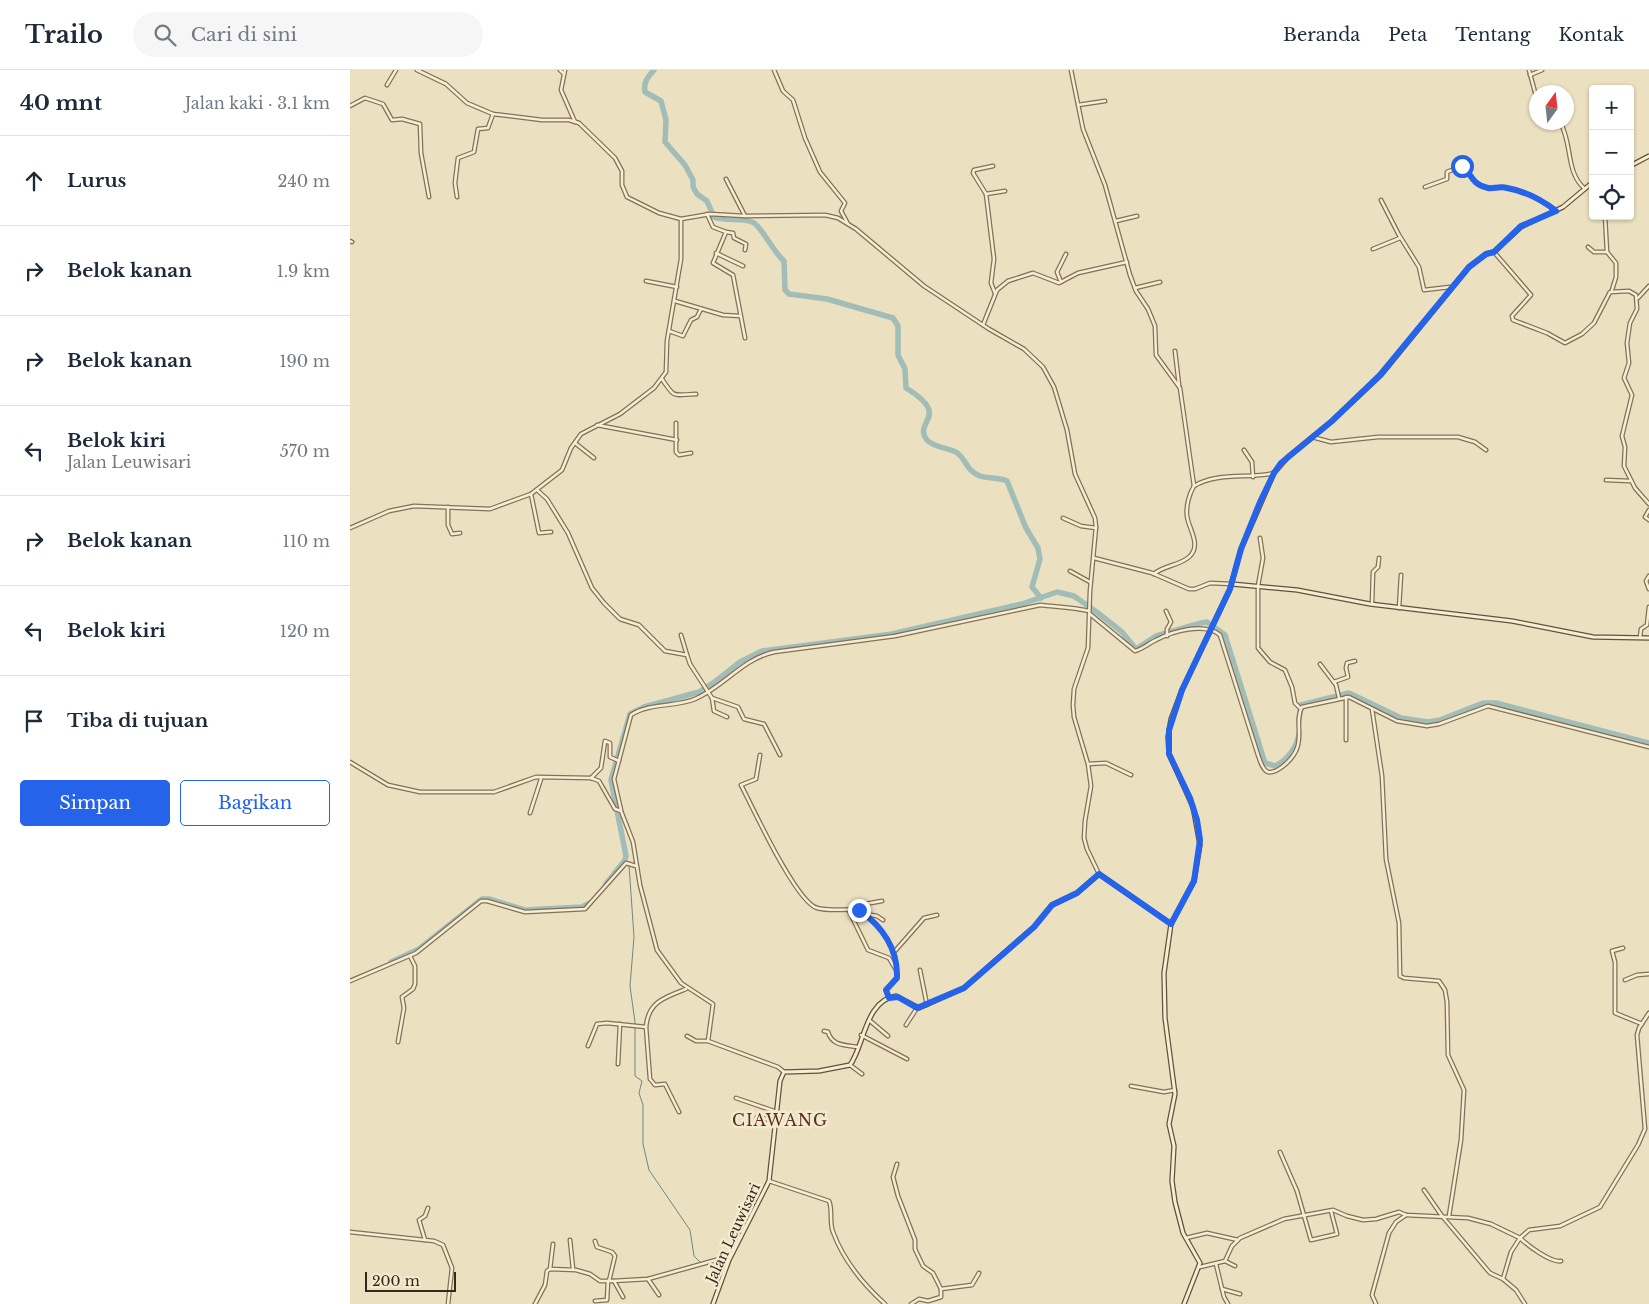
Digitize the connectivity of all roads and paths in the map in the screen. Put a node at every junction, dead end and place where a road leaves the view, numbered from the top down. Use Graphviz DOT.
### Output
graph roads {
  1 [pos="396,70"];
  2 [pos="416,70"];
  3 [pos="560,70"];
  4 [pos="565,70"];
  5 [pos="774,70"];
  6 [pos="1071,70"];
  7 [pos="1529,70"];
  8 [pos="1542,70"];
  9 [pos="564,74"];
  10 [pos="1530,75"];
  11 [pos="387,85"];
  12 [pos="1533,85"];
  13 [pos="1105,101"];
  14 [pos="1078,105"];
  15 [pos="350,106"];
  16 [pos="493,114"];
  17 [pos="575,122"];
  18 [pos="1563,130"];
  19 [pos="1649,156"];
  20 [pos="1634,164"];
  21 [pos="993,166"];
  22 [pos="726,178"];
  23 [pos="1589,186"];
  24 [pos="1425,187"];
  25 [pos="1585,189"];
  26 [pos="1006,191"];
  27 [pos="986,194"];
  28 [pos="428,197"];
  29 [pos="457,197"];
  30 [pos="1381,200"];
  31 [pos="1556,211"];
  32 [pos="709,214"];
  33 [pos="745,216"];
  34 [pos="1137,216"];
  35 [pos="681,219"];
  36 [pos="1606,220"];
  37 [pos="1116,221"];
  38 [pos="848,224"];
  39 [pos="726,232"];
  40 [pos="1400,238"];
  41 [pos="1588,247"];
  42 [pos="1373,249"];
  43 [pos="746,250"];
  44 [pos="1494,252"];
  45 [pos="1607,252"];
  46 [pos="716,253"];
  47 [pos="1066,254"];
  48 [pos="1127,262"];
  49 [pos="743,266"];
  50 [pos="646,280"];
  51 [pos="1061,282"];
  52 [pos="1160,282"];
  53 [pos="1649,286"];
  54 [pos="677,287"];
  55 [pos="1450,287"];
  56 [pos="1135,288"];
  57 [pos="1612,291"];
  58 [pos="994,293"];
  59 [pos="1638,298"];
  60 [pos="674,301"];
  61 [pos="701,309"];
  62 [pos="740,316"];
  63 [pos="983,325"];
  64 [pos="668,331"];
  65 [pos="745,338"];
  66 [pos="1175,351"];
  67 [pos="662,380"];
  68 [pos="1180,388"];
  69 [pos="696,394"];
  70 [pos="676,423"];
  71 [pos="596,425"];
  72 [pos="1312,437"];
  73 [pos="677,440"];
  74 [pos="575,443"];
  75 [pos="1244,450"];
  76 [pos="1486,450"];
  77 [pos="691,454"];
  78 [pos="594,458"];
  79 [pos="1274,473"];
  80 [pos="1253,477"];
  81 [pos="1606,480"];
  82 [pos="1631,481"];
  83 [pos="1194,486"];
  84 [pos="537,490"];
  85 [pos="531,494"];
  86 [pos="1649,504"];
  87 [pos="448,507"];
  88 [pos="1649,510"];
  89 [pos="1063,518"];
  90 [pos="1649,520"];
  91 [pos="350,528"];
  92 [pos="1096,528"];
  93 [pos="551,532"];
  94 [pos="460,533"];
  95 [pos="1260,538"];
  96 [pos="1094,558"];
  97 [pos="1379,558"];
  98 [pos="1070,572"];
  99 [pos="1154,574"];
  100 [pos="1401,575"];
  101 [pos="1649,576"];
  102 [pos="1090,582"];
  103 [pos="1232,584"];
  104 [pos="1258,586"];
  105 [pos="1649,589"];
  106 [pos="1372,604"];
  107 [pos="1649,607"];
  108 [pos="1398,608"];
  109 [pos="1089,611"];
  110 [pos="1166,611"];
  111 [pos="1212,626"];
  112 [pos="1167,633"];
  113 [pos="681,635"];
  114 [pos="1640,637"];
  115 [pos="1649,638"];
  116 [pos="686,655"];
  117 [pos="1355,661"];
  118 [pos="1320,664"];
  119 [pos="1334,682"];
  120 [pos="708,693"];
  121 [pos="1339,695"];
  122 [pos="1346,697"];
  123 [pos="712,698"];
  124 [pos="1372,708"];
  125 [pos="1300,709"];
  126 [pos="727,717"];
  127 [pos="1346,740"];
  128 [pos="1649,747"];
  129 [pos="760,755"];
  130 [pos="780,755"];
  131 [pos="617,761"];
  132 [pos="350,762"];
  133 [pos="1088,764"];
  134 [pos="1131,775"];
  135 [pos="541,778"];
  136 [pos="591,778"];
  137 [pos="618,811"];
  138 [pos="530,813"];
  139 [pos="636,866"];
  140 [pos="1099,874"];
  141 [pos="882,901"];
  142 [pos="859,910"];
  143 [pos="849,911"];
  144 [pos="865,914"];
  145 [pos="937,915"];
  146 [pos="883,920"];
  147 [pos="1171,924"];
  148 [pos="1623,948"];
  149 [pos="895,951"];
  150 [pos="410,956"];
  151 [pos="920,970"];
  152 [pos="897,971"];
  153 [pos="1649,974"];
  154 [pos="1625,980"];
  155 [pos="350,981"];
  156 [pos="687,989"];
  157 [pos="889,998"];
  158 [pos="927,1004"];
  159 [pos="917,1008"];
  160 [pos="1649,1013"];
  161 [pos="869,1020"];
  162 [pos="620,1024"];
  163 [pos="1642,1024"];
  164 [pos="906,1025"];
  165 [pos="646,1027"];
  166 [pos="824,1031"];
  167 [pos="861,1035"];
  168 [pos="687,1036"];
  169 [pos="888,1036"];
  170 [pos="708,1041"];
  171 [pos="398,1042"];
  172 [pos="588,1046"];
  173 [pos="858,1047"];
  174 [pos="907,1059"];
  175 [pos="618,1064"];
  176 [pos="850,1065"];
  177 [pos="784,1072"];
  178 [pos="862,1074"];
  179 [pos="1649,1084"];
  180 [pos="1642,1085"];
  181 [pos="1131,1086"];
  182 [pos="1175,1090"];
  183 [pos="736,1098"];
  184 [pos="772,1111"];
  185 [pos="679,1112"];
  186 [pos="778,1112"];
  187 [pos="757,1117"];
  188 [pos="1280,1152"];
  189 [pos="897,1164"];
  190 [pos="769,1181"];
  191 [pos="1424,1190"];
  192 [pos="428,1208"];
  193 [pos="1331,1210"];
  194 [pos="1406,1215"];
  195 [pos="1304,1216"];
  196 [pos="1442,1216"];
  197 [pos="1449,1216"];
  198 [pos="350,1232"];
  199 [pos="1186,1238"];
  200 [pos="1520,1238"];
  201 [pos="425,1240"];
  202 [pos="570,1240"];
  203 [pos="1238,1240"];
  204 [pos="595,1241"];
  205 [pos="553,1244"];
  206 [pos="729,1260"];
  207 [pos="1225,1260"];
  208 [pos="1562,1261"];
  209 [pos="1216,1264"];
  210 [pos="1235,1266"];
  211 [pos="1200,1267"];
  212 [pos="550,1269"];
  213 [pos="573,1270"];
  214 [pos="979,1273"];
  215 [pos="648,1279"];
  216 [pos="1503,1280"];
  217 [pos="608,1281"];
  218 [pos="614,1281"];
  219 [pos="1222,1288"];
  220 [pos="941,1289"];
  221 [pos="1240,1294"];
  222 [pos="659,1295"];
  223 [pos="623,1297"];
  224 [pos="595,1301"];
  225 [pos="448,1304"];
  226 [pos="535,1304"];
  227 [pos="713,1304"];
  228 [pos="886,1304"];
  229 [pos="911,1304"];
  230 [pos="1184,1304"];
  231 [pos="1228,1304"];
  232 [pos="1376,1304"];
  233 [pos="1525,1304"];
  1 -- 11 [label="street"];
  2 -- 16 [label="street"];
  3 -- 9 [label="street"];
  4 -- 9 [label="street"];
  5 -- 38 [label="street"];
  6 -- 14 [label="street"];
  7 -- 10 [label="street"];
  8 -- 10 [label="street"];
  9 -- 17 [label="street"];
  10 -- 12 [label="street"];
  13 -- 14 [label="street"];
  14 -- 37 [label="street"];
  15 -- 28 [label="street"];
  16 -- 17 [label="street"];
  16 -- 29 [label="street"];
  17 -- 35 [label="street"];
  18 -- 25 [label="street"];
  19 -- 20 [label="main road"];
  21 -- 27 [label="street"];
  22 -- 33 [label="street"];
  23 -- 25 [label="main road"];
  24 -- 31 [label="street"];
  25 -- 31 [label="main road"];
  26 -- 27 [label="street"];
  27 -- 58 [label="street"];
  30 -- 40 [label="street"];
  31 -- 44 [label="main road"];
  32 -- 33 [label="street"];
  32 -- 35 [label="street"];
  32 -- 39 [label="street"];
  33 -- 38 [label="street"];
  34 -- 37 [label="street"];
  35 -- 54 [label="street"];
  36 -- 45 [label="street"];
  37 -- 48 [label="street"];
  38 -- 63 [label="street"];
  39 -- 43 [label="street"];
  39 -- 46 [label="street"];
  40 -- 42 [label="street"];
  40 -- 55 [label="street"];
  41 -- 45 [label="street"];
  44 -- 55 [label="main road"];
  44 -- 57 [label="street"];
  45 -- 57 [label="street"];
  46 -- 49 [label="street"];
  46 -- 62 [label="street"];
  47 -- 51 [label="street"];
  48 -- 51 [label="street"];
  48 -- 56 [label="street"];
  50 -- 54 [label="street"];
  51 -- 58 [label="street"];
  52 -- 56 [label="street"];
  53 -- 59 [label="street"];
  54 -- 60 [label="street"];
  55 -- 72 [label="main road"];
  56 -- 68 [label="street"];
  57 -- 59 [label="street"];
  58 -- 63 [label="street"];
  59 -- 82 [label="street"];
  60 -- 61 [label="street"];
  60 -- 64 [label="street"];
  61 -- 62 [label="street"];
  61 -- 64 [label="street"];
  62 -- 65 [label="street"];
  63 -- 92 [label="street"];
  64 -- 67 [label="street"];
  66 -- 68 [label="street"];
  67 -- 69 [label="street"];
  67 -- 71 [label="street"];
  68 -- 83 [label="street"];
  70 -- 73 [label="street"];
  71 -- 73 [label="street"];
  71 -- 74 [label="street"];
  72 -- 76 [label="street"];
  72 -- 79 [label="main road"];
  73 -- 77 [label="street"];
  74 -- 78 [label="street"];
  74 -- 84 [label="street"];
  75 -- 80 [label="street"];
  79 -- 80 [label="street"];
  79 -- 103 [label="main road"];
  80 -- 83 [label="street"];
  81 -- 82 [label="street"];
  82 -- 86 [label="street"];
  83 -- 99 [label="street"];
  84 -- 85 [label="street"];
  84 -- 116 [label="street"];
  85 -- 87 [label="street"];
  85 -- 93 [label="street"];
  87 -- 91 [label="street"];
  87 -- 94 [label="street"];
  88 -- 90 [label="street"];
  89 -- 92 [label="street"];
  92 -- 96 [label="street"];
  95 -- 104 [label="street"];
  96 -- 99 [label="street"];
  96 -- 102 [label="street"];
  97 -- 106 [label="street"];
  98 -- 102 [label="street"];
  99 -- 103 [label="street"];
  100 -- 108 [label="street"];
  101 -- 105 [label="street"];
  102 -- 109 [label="street"];
  103 -- 104 [label="main road"];
  103 -- 111 [label="main road"];
  104 -- 106 [label="main road"];
  104 -- 125 [label="street"];
  106 -- 108 [label="main road"];
  107 -- 114 [label="street"];
  108 -- 114 [label="main road"];
  109 -- 112 [label="street"];
  109 -- 120 [label="street"];
  109 -- 133 [label="street"];
  110 -- 112 [label="street"];
  111 -- 112 [label="street"];
  111 -- 125 [label="street"];
  111 -- 147 [label="main road"];
  113 -- 116 [label="street"];
  114 -- 115 [label="main road"];
  116 -- 120 [label="street"];
  117 -- 119 [label="street"];
  118 -- 119 [label="street"];
  119 -- 121 [label="street"];
  120 -- 123 [label="street"];
  120 -- 131 [label="street"];
  121 -- 122 [label="street"];
  121 -- 125 [label="street"];
  122 -- 124 [label="street"];
  122 -- 127 [label="street"];
  123 -- 126 [label="street"];
  123 -- 130 [label="street"];
  124 -- 128 [label="street"];
  124 -- 197 [label="street"];
  129 -- 143 [label="street"];
  131 -- 136 [label="street"];
  131 -- 137 [label="street"];
  132 -- 135 [label="street"];
  133 -- 134 [label="street"];
  133 -- 140 [label="street"];
  135 -- 136 [label="street"];
  135 -- 138 [label="street"];
  136 -- 137 [label="street"];
  137 -- 139 [label="street"];
  139 -- 150 [label="street"];
  139 -- 156 [label="street"];
  140 -- 147 [label="main road"];
  140 -- 158 [label="main road"];
  141 -- 142 [label="street"];
  142 -- 143 [label="street"];
  142 -- 144 [label="street"];
  143 -- 152 [label="street"];
  144 -- 146 [label="street"];
  144 -- 149 [label="street"];
  145 -- 149 [label="street"];
  147 -- 182 [label="main road"];
  148 -- 163 [label="street"];
  149 -- 152 [label="street"];
  150 -- 155 [label="street"];
  150 -- 171 [label="street"];
  151 -- 158 [label="street"];
  152 -- 157 [label="street"];
  153 -- 154 [label="street"];
  156 -- 165 [label="street"];
  156 -- 170 [label="street"];
  157 -- 159 [label="main road"];
  157 -- 161 [label="main road"];
  158 -- 159 [label="main road"];
  159 -- 164 [label="street"];
  160 -- 163 [label="street"];
  161 -- 167 [label="main road"];
  161 -- 169 [label="street"];
  162 -- 165 [label="street"];
  162 -- 172 [label="street"];
  162 -- 175 [label="street"];
  163 -- 180 [label="street"];
  165 -- 185 [label="street"];
  166 -- 173 [label="street"];
  167 -- 173 [label="main road"];
  167 -- 174 [label="street"];
  168 -- 170 [label="street"];
  170 -- 177 [label="street"];
  173 -- 176 [label="main road"];
  176 -- 177 [label="main road"];
  176 -- 178 [label="street"];
  177 -- 186 [label="main road, Jalan Leuwisari"];
  179 -- 180 [label="street"];
  180 -- 200 [label="street"];
  181 -- 182 [label="street"];
  182 -- 199 [label="main road"];
  183 -- 184 [label="street"];
  184 -- 186 [label="street"];
  184 -- 187 [label="street"];
  186 -- 190 [label="main road, Jalan Leuwisari"];
  188 -- 195 [label="street"];
  189 -- 220 [label="street"];
  190 -- 206 [label="main road, Jalan Leuwisari"];
  190 -- 228 [label="street"];
  191 -- 196 [label="street"];
  192 -- 201 [label="street"];
  193 -- 194 [label="street"];
  193 -- 195 [label="street"];
  193 -- 195 [label="street"];
  194 -- 196 [label="street"];
  194 -- 232 [label="street"];
  195 -- 203 [label="street"];
  196 -- 197 [label="street"];
  196 -- 216 [label="street"];
  197 -- 200 [label="street"];
  198 -- 201 [label="street"];
  199 -- 203 [label="street"];
  199 -- 211 [label="main road"];
  200 -- 208 [label="street"];
  200 -- 216 [label="street"];
  201 -- 225 [label="street"];
  202 -- 213 [label="street"];
  203 -- 207 [label="street"];
  204 -- 217 [label="street"];
  205 -- 212 [label="street"];
  206 -- 215 [label="street"];
  206 -- 227 [label="main road, Jalan Leuwisari"];
  207 -- 209 [label="street"];
  207 -- 210 [label="street"];
  209 -- 211 [label="street"];
  209 -- 219 [label="street"];
  211 -- 230 [label="main road"];
  212 -- 213 [label="street"];
  212 -- 226 [label="street"];
  213 -- 217 [label="street"];
  214 -- 220 [label="street"];
  215 -- 218 [label="street"];
  215 -- 222 [label="street"];
  216 -- 233 [label="street"];
  217 -- 218 [label="street"];
  217 -- 224 [label="street"];
  218 -- 223 [label="street"];
  219 -- 221 [label="street"];
  219 -- 231 [label="street"];
  220 -- 229 [label="street"];
}
